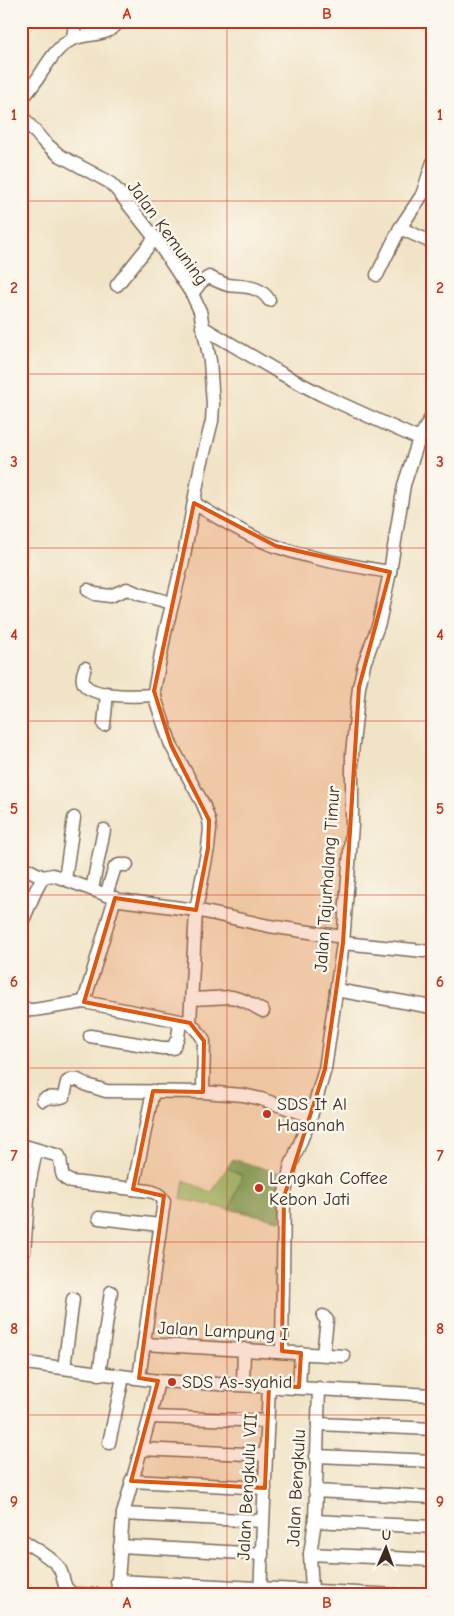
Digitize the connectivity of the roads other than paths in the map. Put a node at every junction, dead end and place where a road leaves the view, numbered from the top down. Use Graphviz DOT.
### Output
graph roads {
  1 [pos="75,21"];
  2 [pos="119,21"];
  3 [pos="73,39"];
  4 [pos="21,99"];
  5 [pos="21,115"];
  6 [pos="433,162"];
  7 [pos="400,228"];
  8 [pos="154,238"];
  9 [pos="433,243"];
  10 [pos="377,275"];
  11 [pos="117,285"];
  12 [pos="192,294"];
  13 [pos="269,300"];
  14 [pos="202,327"];
  15 [pos="433,414"];
  16 [pos="419,439"];
  17 [pos="194,503"];
  18 [pos="390,572"];
  19 [pos="88,590"];
  20 [pos="172,602"];
  21 [pos="84,668"];
  22 [pos="107,692"];
  23 [pos="155,695"];
  24 [pos="104,725"];
  25 [pos="74,818"];
  26 [pos="104,830"];
  27 [pos="127,865"];
  28 [pos="21,866"];
  29 [pos="43,876"];
  30 [pos="65,879"];
  31 [pos="92,890"];
  32 [pos="111,897"];
  33 [pos="196,910"];
  34 [pos="22,922"];
  35 [pos="343,940"];
  36 [pos="424,951"];
  37 [pos="336,990"];
  38 [pos="192,999"];
  39 [pos="84,1002"];
  40 [pos="21,1006"];
  41 [pos="432,1007"];
  42 [pos="263,1011"];
  43 [pos="185,1023"];
  44 [pos="90,1036"];
  45 [pos="153,1091"];
  46 [pos="203,1092"];
  47 [pos="43,1100"];
  48 [pos="311,1116"];
  49 [pos="21,1145"];
  50 [pos="36,1150"];
  51 [pos="25,1185"];
  52 [pos="133,1189"];
  53 [pos="24,1218"];
  54 [pos="100,1218"];
  55 [pos="160,1225"];
  56 [pos="21,1252"];
  57 [pos="112,1292"];
  58 [pos="73,1299"];
  59 [pos="323,1316"];
  60 [pos="144,1344"];
  61 [pos="244,1349"];
  62 [pos="282,1351"];
  63 [pos="301,1353"];
  64 [pos="323,1354"];
  65 [pos="344,1356"];
  66 [pos="26,1364"];
  67 [pos="64,1368"];
  68 [pos="99,1374"];
  69 [pos="123,1377"];
  70 [pos="139,1378"];
  71 [pos="158,1381"];
  72 [pos="243,1385"];
  73 [pos="269,1386"];
  74 [pos="299,1387"];
  75 [pos="319,1388"];
  76 [pos="433,1395"];
  77 [pos="150,1417"];
  78 [pos="268,1421"];
  79 [pos="318,1424"];
  80 [pos="433,1429"];
  81 [pos="109,1442"];
  82 [pos="140,1449"];
  83 [pos="266,1455"];
  84 [pos="316,1456"];
  85 [pos="433,1461"];
  86 [pos="132,1481"];
  87 [pos="265,1488"];
  88 [pos="315,1491"];
  89 [pos="433,1497"];
  90 [pos="123,1514"];
  91 [pos="263,1521"];
  92 [pos="315,1521"];
  93 [pos="433,1527"];
  94 [pos="21,1539"];
  95 [pos="120,1546"];
  96 [pos="262,1554"];
  97 [pos="310,1554"];
  98 [pos="433,1560"];
  99 [pos="117,1581"];
  100 [pos="312,1591"];
  101 [pos="260,1592"];
  102 [pos="382,1594"];
  103 [pos="108,1595"];
  104 [pos="117,1595"];
  105 [pos="396,1595"];
  1 -- 3 [label="street"];
  2 -- 3 [label="street"];
  3 -- 4 [label="street"];
  5 -- 8 [label="street, Jalan Kemuning"];
  6 -- 7 [label="street"];
  7 -- 9 [label="street"];
  7 -- 10 [label="street"];
  8 -- 11 [label="street"];
  8 -- 12 [label="street, Jalan Kemuning"];
  12 -- 13 [label="street"];
  12 -- 14 [label="street, Jalan Kemuning"];
  14 -- 16 [label="street"];
  14 -- 17 [label="street, Jalan Kemuning"];
  15 -- 16 [label="street, Jalan Tajurhalang Timur"];
  16 -- 18 [label="street, Jalan Tajurhalang Timur"];
  17 -- 18 [label="street"];
  17 -- 20 [label="street, Jalan Kemuning"];
  18 -- 35 [label="street, Jalan Tajurhalang Timur"];
  19 -- 20 [label="street"];
  20 -- 23 [label="street, Jalan Kemuning"];
  21 -- 22 [label="street"];
  22 -- 23 [label="street"];
  22 -- 24 [label="street"];
  23 -- 33 [label="street"];
  25 -- 30 [label="street"];
  26 -- 31 [label="street"];
  27 -- 32 [label="street"];
  28 -- 29 [label="street"];
  29 -- 30 [label="street"];
  29 -- 34 [label="street"];
  30 -- 31 [label="street"];
  31 -- 32 [label="street"];
  32 -- 33 [label="street"];
  32 -- 39 [label="street"];
  33 -- 35 [label="street"];
  33 -- 38 [label="street"];
  35 -- 36 [label="street"];
  35 -- 37 [label="street, Jalan Tajurhalang Timur"];
  37 -- 41 [label="street"];
  37 -- 48 [label="street, Jalan Tajurhalang Timur"];
  38 -- 42 [label="street"];
  38 -- 43 [label="street"];
  39 -- 40 [label="street"];
  39 -- 43 [label="street"];
  43 -- 44 [label="street"];
  43 -- 46 [label="street"];
  45 -- 46 [label="street"];
  45 -- 47 [label="street"];
  45 -- 52 [label="street"];
  46 -- 48 [label="street"];
  48 -- 62 [label="street, Jalan Tajurhalang Timur"];
  49 -- 50 [label="street"];
  50 -- 51 [label="street"];
  50 -- 52 [label="street"];
  51 -- 53 [label="street"];
  52 -- 55 [label="street"];
  53 -- 56 [label="street"];
  54 -- 55 [label="street"];
  55 -- 60 [label="street"];
  57 -- 68 [label="street"];
  58 -- 67 [label="street"];
  59 -- 64 [label="street"];
  60 -- 61 [label="street, Jalan Lampung I"];
  60 -- 70 [label="street"];
  61 -- 62 [label="street, Jalan Lampung I"];
  61 -- 72 [label="street"];
  62 -- 63 [label="street, Jalan Lampung I"];
  63 -- 64 [label="street, Jalan Lampung I"];
  63 -- 74 [label="street, Jalan Lampung I"];
  64 -- 65 [label="street, Jalan Lampung I"];
  66 -- 67 [label="street"];
  67 -- 68 [label="street"];
  68 -- 69 [label="street"];
  69 -- 70 [label="street"];
  69 -- 81 [label="street"];
  70 -- 71 [label="street"];
  71 -- 72 [label="street"];
  71 -- 77 [label="street"];
  72 -- 73 [label="street"];
  73 -- 74 [label="street"];
  73 -- 78 [label="street, Jalan Bengkulu VII"];
  74 -- 75 [label="street"];
  75 -- 76 [label="street"];
  75 -- 79 [label="street, Jalan Bengkulu"];
  77 -- 78 [label="street"];
  77 -- 82 [label="street"];
  78 -- 83 [label="street, Jalan Bengkulu VII"];
  79 -- 80 [label="street"];
  79 -- 84 [label="street, Jalan Bengkulu"];
  82 -- 83 [label="street"];
  82 -- 86 [label="street"];
  83 -- 87 [label="street, Jalan Bengkulu VII"];
  84 -- 85 [label="street"];
  84 -- 88 [label="street, Jalan Bengkulu"];
  86 -- 87 [label="street"];
  86 -- 90 [label="street"];
  87 -- 91 [label="street, Jalan Bengkulu VII"];
  88 -- 89 [label="street"];
  88 -- 92 [label="street, Jalan Bengkulu"];
  90 -- 91 [label="street"];
  90 -- 95 [label="street"];
  91 -- 96 [label="street, Jalan Bengkulu VII"];
  92 -- 93 [label="street"];
  92 -- 97 [label="street, Jalan Bengkulu"];
  94 -- 103 [label="street"];
  95 -- 96 [label="street"];
  95 -- 99 [label="street"];
  96 -- 101 [label="street, Jalan Bengkulu VII"];
  97 -- 98 [label="street"];
  97 -- 100 [label="street, Jalan Bengkulu"];
  99 -- 101 [label="street"];
  99 -- 104 [label="street"];
  100 -- 101 [label="street"];
  100 -- 102 [label="street"];
  102 -- 105 [label="street"];
}
